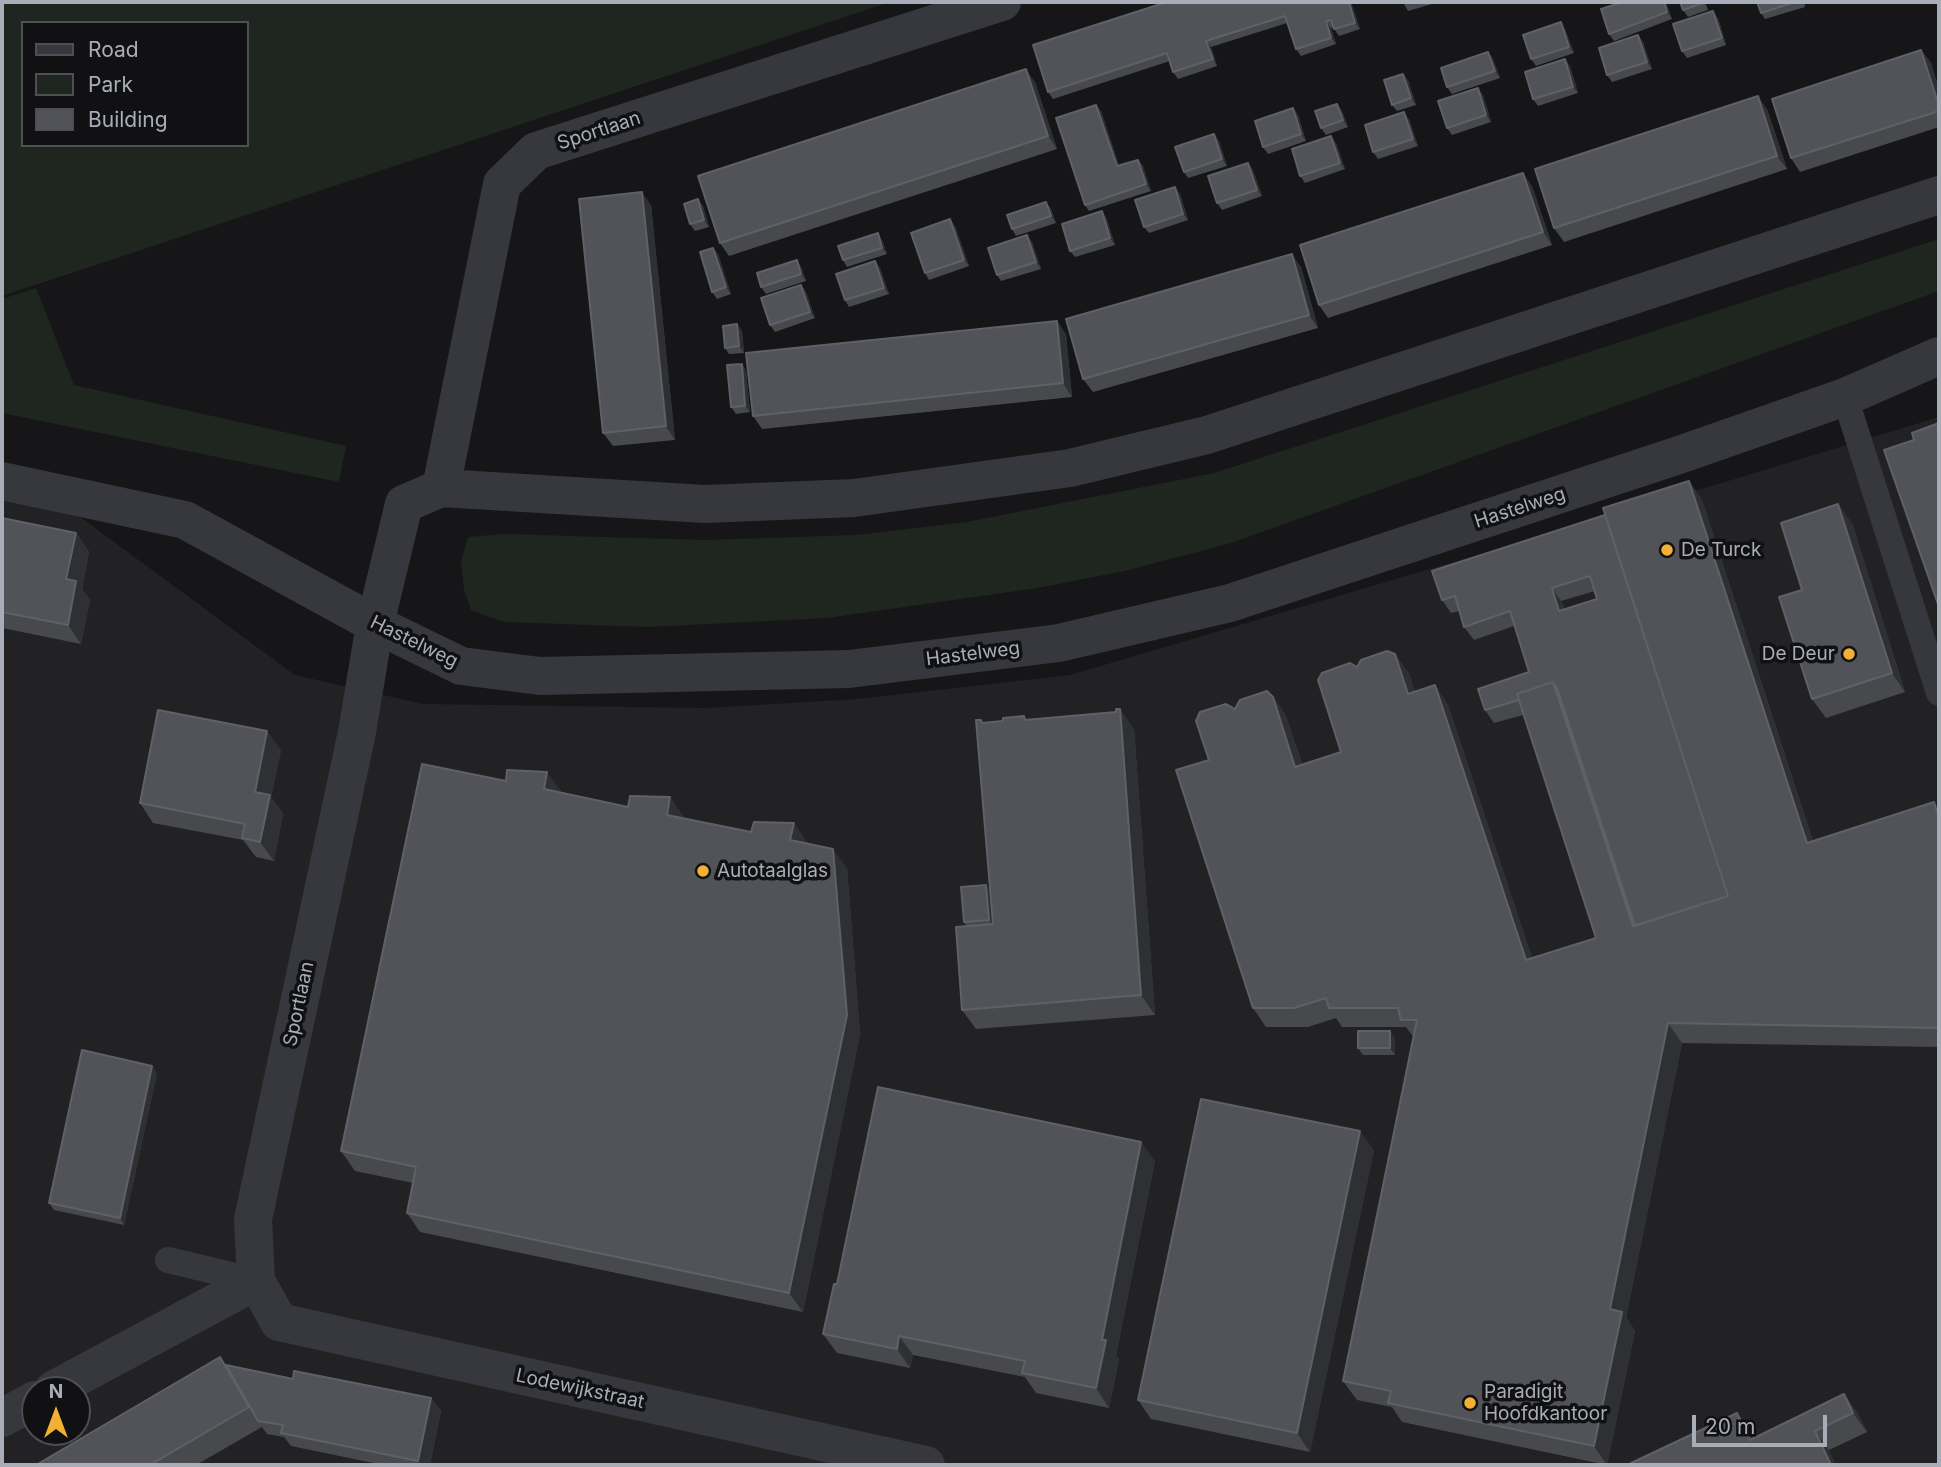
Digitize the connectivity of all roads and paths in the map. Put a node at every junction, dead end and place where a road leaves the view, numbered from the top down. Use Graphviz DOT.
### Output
graph roads {
  1 [pos="1002,2"];
  2 [pos="1939,195"];
  3 [pos="1939,356"];
  4 [pos="1844,397"];
  5 [pos="2,481"];
  6 [pos="441,488"];
  7 [pos="375,624"];
  8 [pos="1939,693"];
  9 [pos="168,1260"];
  10 [pos="256,1281"];
  11 [pos="79,1376"];
  12 [pos="21,1408"];
  13 [pos="2,1418"];
  14 [pos="926,1465"];
  1 -- 6 [label="street, Sportlaan"];
  2 -- 6 [label="street"];
  3 -- 4 [label="street, Hastelweg"];
  4 -- 7 [label="street, Hastelweg"];
  4 -- 8 [label="lane"];
  5 -- 7 [label="street, Hastelweg"];
  6 -- 7 [label="street, Sportlaan"];
  7 -- 10 [label="street, Sportlaan"];
  9 -- 10 [label="lane"];
  10 -- 11 [label="street"];
  10 -- 14 [label="street, Lodewijkstraat"];
  12 -- 13 [label="street"];
}
